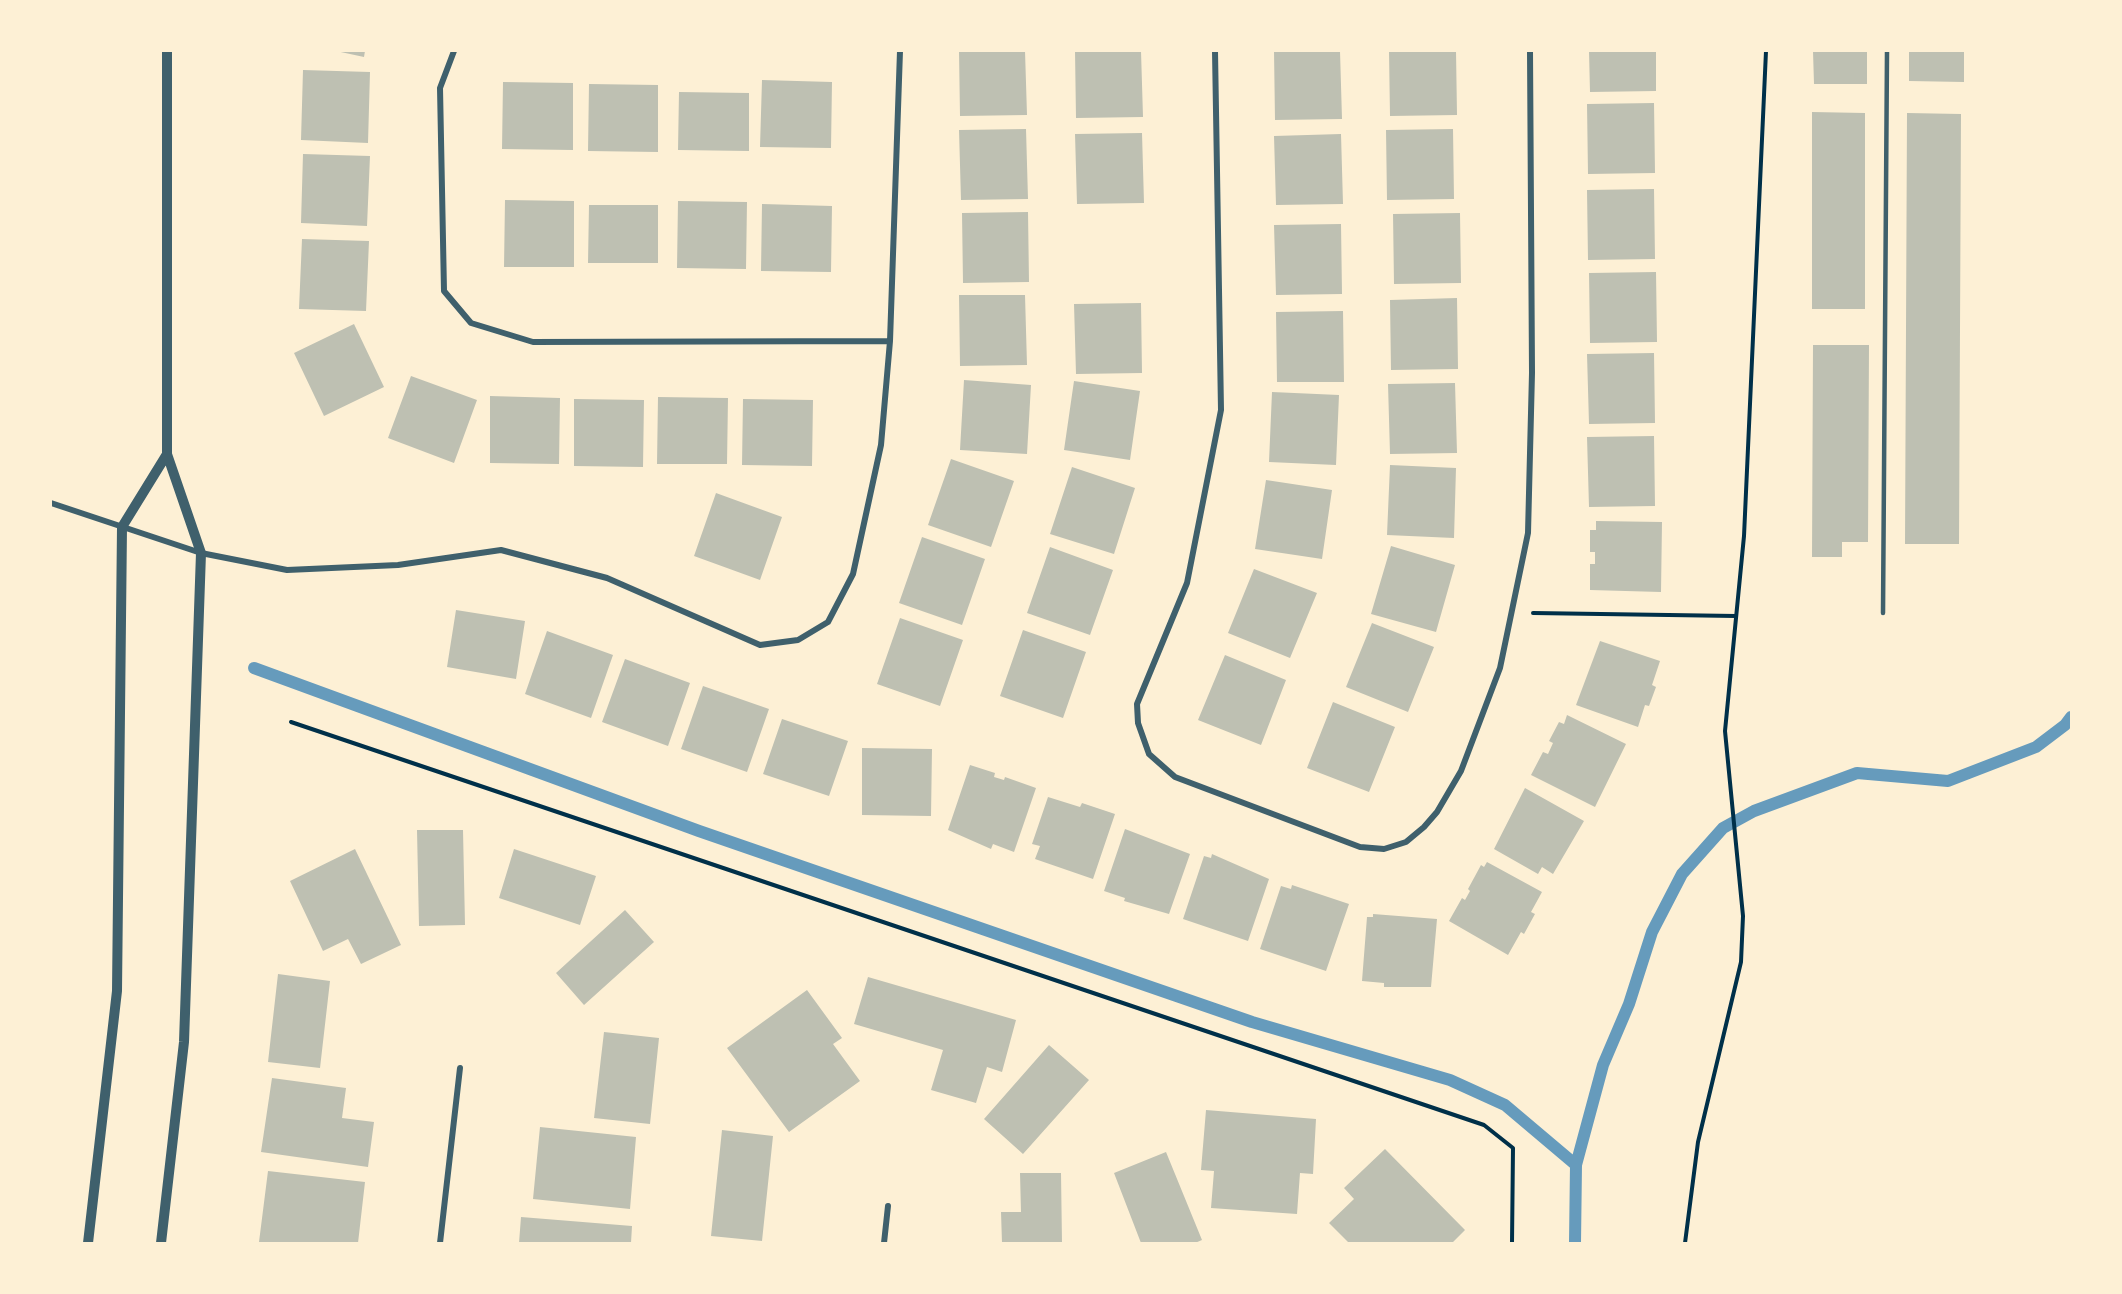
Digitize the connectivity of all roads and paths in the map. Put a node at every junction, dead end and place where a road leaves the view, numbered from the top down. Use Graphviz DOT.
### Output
graph roads {
  1 [pos="167,51"];
  2 [pos="454,51"];
  3 [pos="900,51"];
  4 [pos="1215,51"];
  5 [pos="1530,51"];
  6 [pos="1766,51"];
  7 [pos="1887,51"];
  8 [pos="890,341"];
  9 [pos="167,454"];
  10 [pos="51,503"];
  11 [pos="122,527"];
  12 [pos="201,553"];
  13 [pos="1511,613"];
  14 [pos="1882,613"];
  15 [pos="1736,616"];
  16 [pos="291,722"];
  17 [pos="460,1068"];
  18 [pos="888,1206"];
  19 [pos="88,1243"];
  20 [pos="161,1243"];
  21 [pos="440,1243"];
  22 [pos="884,1243"];
  23 [pos="1512,1243"];
  24 [pos="1685,1243"];
  1 -- 9 [label="street"];
  2 -- 8 [label="street"];
  3 -- 8 [label="street"];
  4 -- 13 [label="street"];
  5 -- 13 [label="street"];
  6 -- 15 [label="path"];
  7 -- 14 [label="lane"];
  8 -- 12 [label="street"];
  9 -- 11 [label="street"];
  9 -- 12 [label="street"];
  10 -- 11 [label="street"];
  11 -- 12 [label="street"];
  11 -- 19 [label="street"];
  12 -- 20 [label="street"];
  13 -- 15 [label="path"];
  15 -- 24 [label="path"];
  16 -- 23 [label="path"];
  17 -- 21 [label="street"];
  18 -- 22 [label="street"];
}
